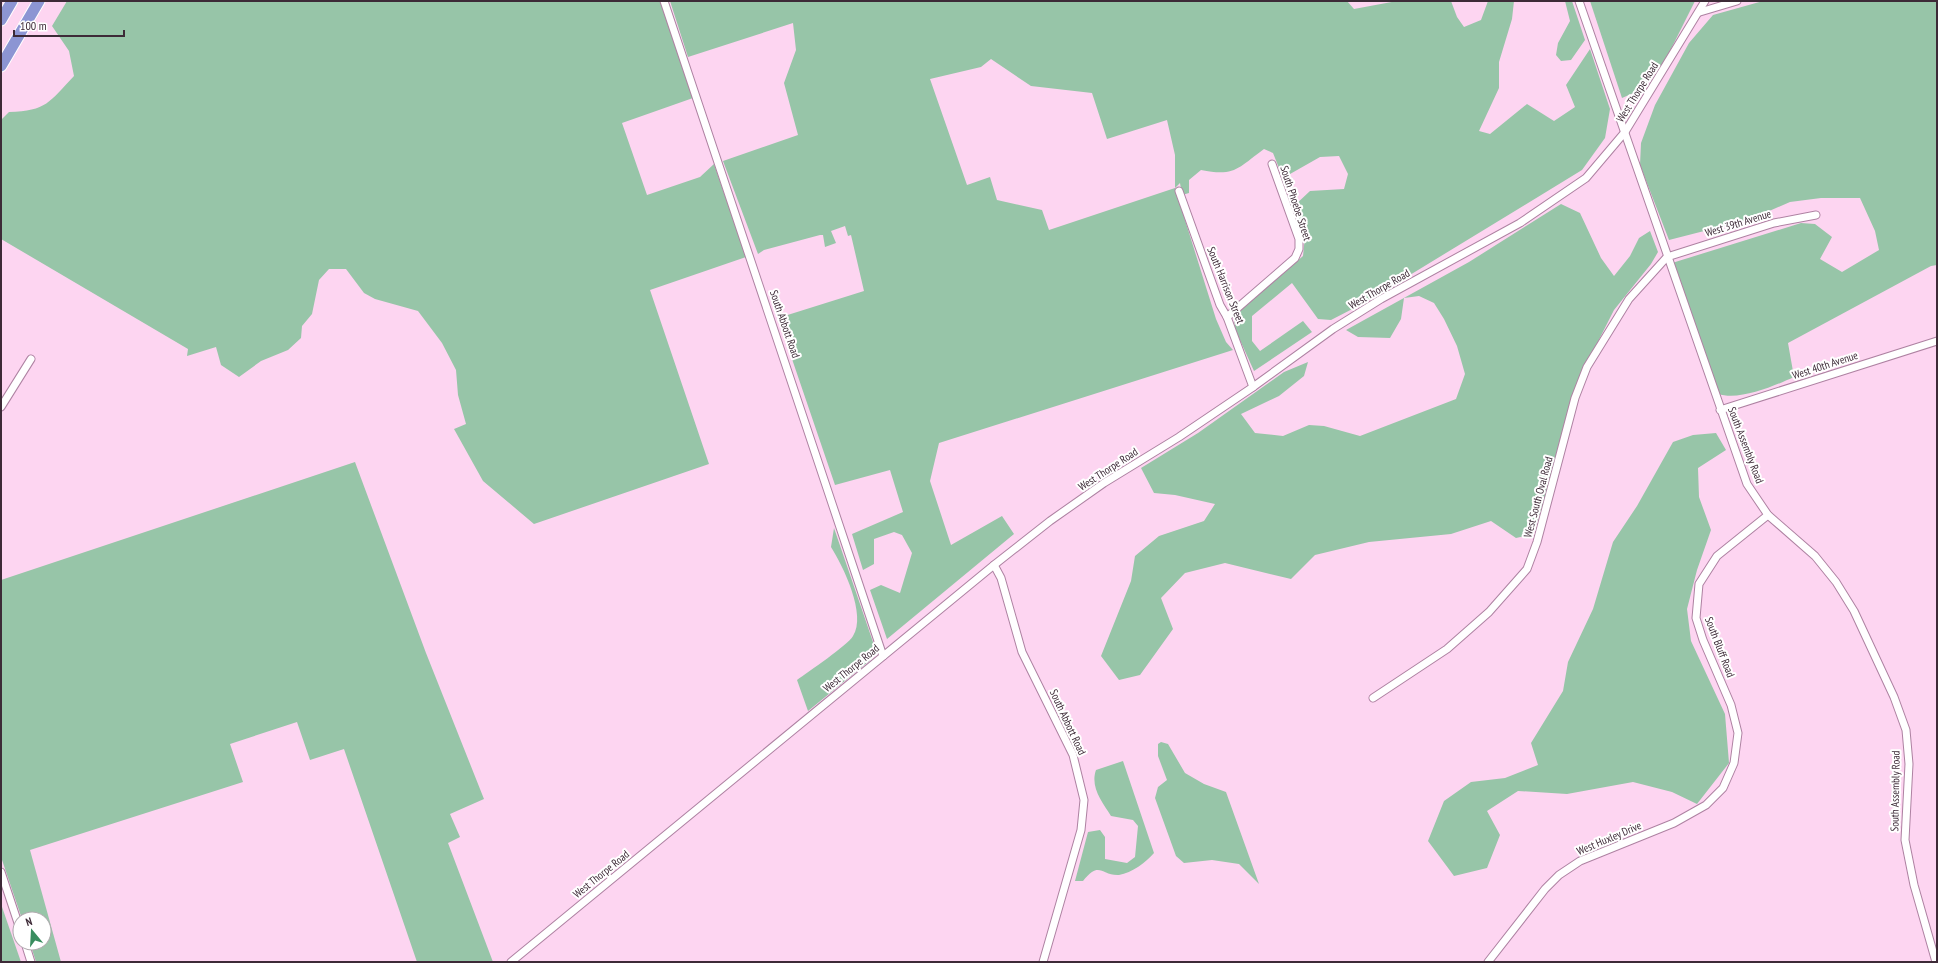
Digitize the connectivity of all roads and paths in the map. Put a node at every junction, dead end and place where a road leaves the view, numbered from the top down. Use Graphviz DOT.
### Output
graph roads {
  1 [pos="12,1"];
  2 [pos="39,1"];
  3 [pos="664,1"];
  4 [pos="1579,1"];
  5 [pos="1705,1"];
  6 [pos="1737,1"];
  7 [pos="1700,12"];
  8 [pos="1,20"];
  9 [pos="1,66"];
  10 [pos="1625,132"];
  11 [pos="1272,164"];
  12 [pos="1179,191"];
  13 [pos="1816,215"];
  14 [pos="1667,257"];
  15 [pos="1227,317"];
  16 [pos="1937,341"];
  17 [pos="31,359"];
  18 [pos="1253,387"];
  19 [pos="1,407"];
  20 [pos="1720,410"];
  21 [pos="1768,515"];
  22 [pos="994,565"];
  23 [pos="883,656"];
  24 [pos="1373,698"];
  25 [pos="1706,805"];
  26 [pos="1,872"];
  27 [pos="14,911"];
  28 [pos="28,951"];
  29 [pos="31,962"];
  30 [pos="511,962"];
  31 [pos="1043,962"];
  32 [pos="1488,962"];
  33 [pos="1936,962"];
  1 -- 8 [label="highway"];
  2 -- 9 [label="highway"];
  3 -- 23 [label="street, South Abbott Road"];
  4 -- 10 [label="street, South Assembly Road"];
  5 -- 7 [label="street, West Thorpe Road"];
  6 -- 7 [label="street"];
  7 -- 10 [label="street, West Thorpe Road"];
  10 -- 14 [label="street, South Assembly Road"];
  10 -- 18 [label="street, West Thorpe Road"];
  11 -- 15 [label="street, South Phoebe Street"];
  12 -- 15 [label="street, South Harrison Street"];
  13 -- 14 [label="street, West 39th Avenue"];
  14 -- 20 [label="street, South Assembly Road"];
  14 -- 24 [label="street, West South Oval Road"];
  15 -- 18 [label="street, South Harrison Street"];
  16 -- 20 [label="street, West 40th Avenue"];
  17 -- 19 [label="street"];
  18 -- 22 [label="street, West Thorpe Road"];
  20 -- 21 [label="street, South Assembly Road"];
  21 -- 25 [label="street, South Bluff Road"];
  21 -- 33 [label="street, South Assembly Road"];
  22 -- 23 [label="street, West Thorpe Road"];
  22 -- 31 [label="street, South Abbott Road"];
  23 -- 30 [label="street, West Thorpe Road"];
  25 -- 32 [label="street, West Huxley Drive"];
  26 -- 27 [label="street"];
  28 -- 29 [label="street"];
}
